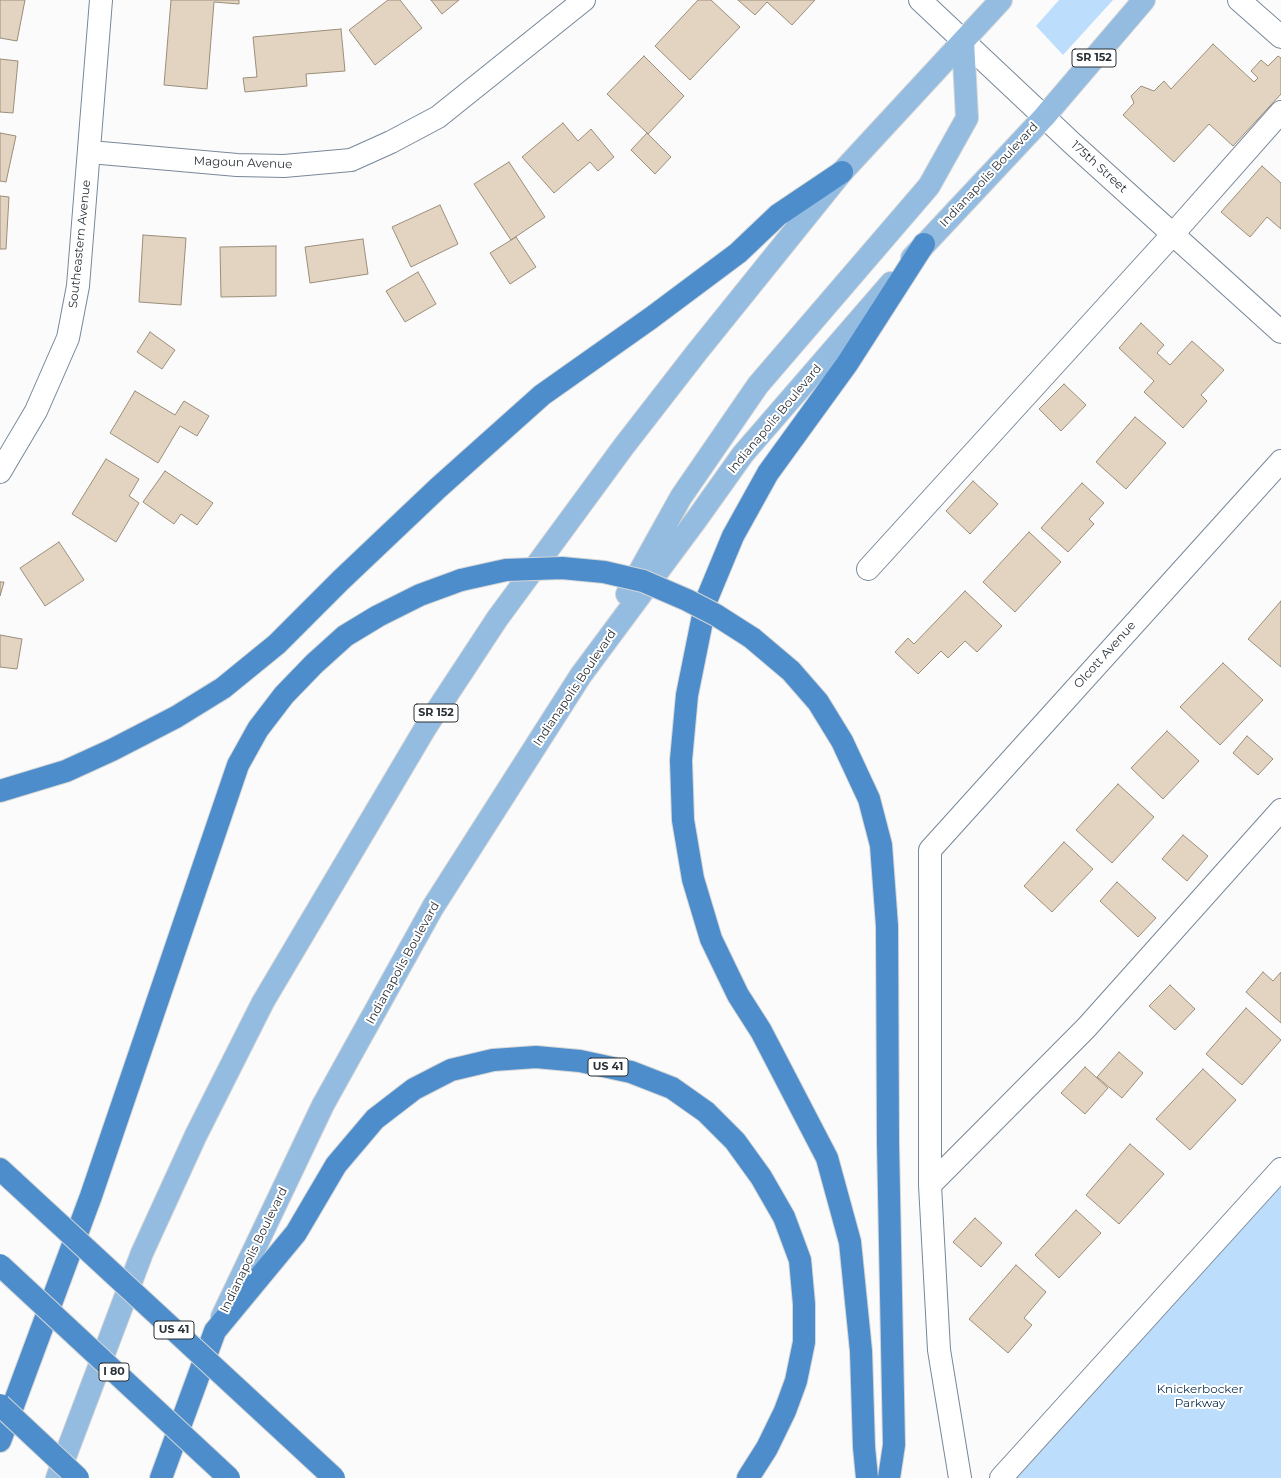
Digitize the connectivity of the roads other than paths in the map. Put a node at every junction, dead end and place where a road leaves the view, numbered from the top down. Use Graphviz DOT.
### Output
graph roads {
  1 [pos="101,0"];
  2 [pos="584,0"];
  3 [pos="920,0"];
  4 [pos="1001,0"];
  5 [pos="1144,0"];
  6 [pos="1239,0"];
  7 [pos="1281,37"];
  8 [pos="963,41"];
  9 [pos="1281,112"];
  10 [pos="1044,117"];
  11 [pos="90,152"];
  12 [pos="842,172"];
  13 [pos="1173,234"];
  14 [pos="924,244"];
  15 [pos="1281,332"];
  16 [pos="1281,460"];
  17 [pos="0,472"];
  18 [pos="868,569"];
  19 [pos="581,675"];
  20 [pos="0,791"];
  21 [pos="1281,810"];
  22 [pos="1281,1169"];
  23 [pos="7,1175"];
  24 [pos="930,1185"];
  25 [pos="0,1265"];
  26 [pos="215,1331"];
  27 [pos="0,1405"];
  28 [pos="0,1441"];
  29 [pos="57,1478"];
  30 [pos="78,1478"];
  31 [pos="161,1478"];
  32 [pos="229,1478"];
  33 [pos="334,1478"];
  34 [pos="748,1478"];
  35 [pos="867,1478"];
  36 [pos="889,1478"];
  37 [pos="960,1478"];
  38 [pos="1001,1478"];
  1 -- 11 [label="street, Southeastern Avenue"];
  2 -- 11 [label="street, Magoun Avenue"];
  3 -- 8 [label="street, 175th Street"];
  4 -- 8 [label="main road, SR 152"];
  5 -- 10 [label="main road, Indianapolis Boulevard / SR 152"];
  6 -- 7 [label="street"];
  8 -- 10 [label="street, 175th Street"];
  8 -- 12 [label="main road, SR 152"];
  8 -- 19 [label="main road"];
  9 -- 13 [label="street"];
  10 -- 13 [label="street, 175th Street"];
  10 -- 14 [label="main road, Indianapolis Boulevard / SR 152"];
  11 -- 17 [label="street, Southeastern Avenue"];
  12 -- 20 [label="highway"];
  12 -- 29 [label="main road, SR 152"];
  13 -- 15 [label="street, 175th Street"];
  13 -- 18 [label="street"];
  14 -- 19 [label="main road, Indianapolis Boulevard / SR 152"];
  14 -- 35 [label="highway"];
  16 -- 24 [label="street, Olcott Avenue"];
  19 -- 26 [label="main road, Indianapolis Boulevard / SR 152"];
  21 -- 24 [label="street"];
  22 -- 38 [label="street"];
  23 -- 33 [label="highway, US 41, bridge"];
  24 -- 37 [label="street"];
  25 -- 32 [label="highway, I 80, bridge"];
  26 -- 31 [label="highway, Indianapolis Boulevard / US 41"];
  26 -- 34 [label="highway, US 41"];
  27 -- 30 [label="highway, bridge"];
  28 -- 36 [label="highway, bridge"];
}
